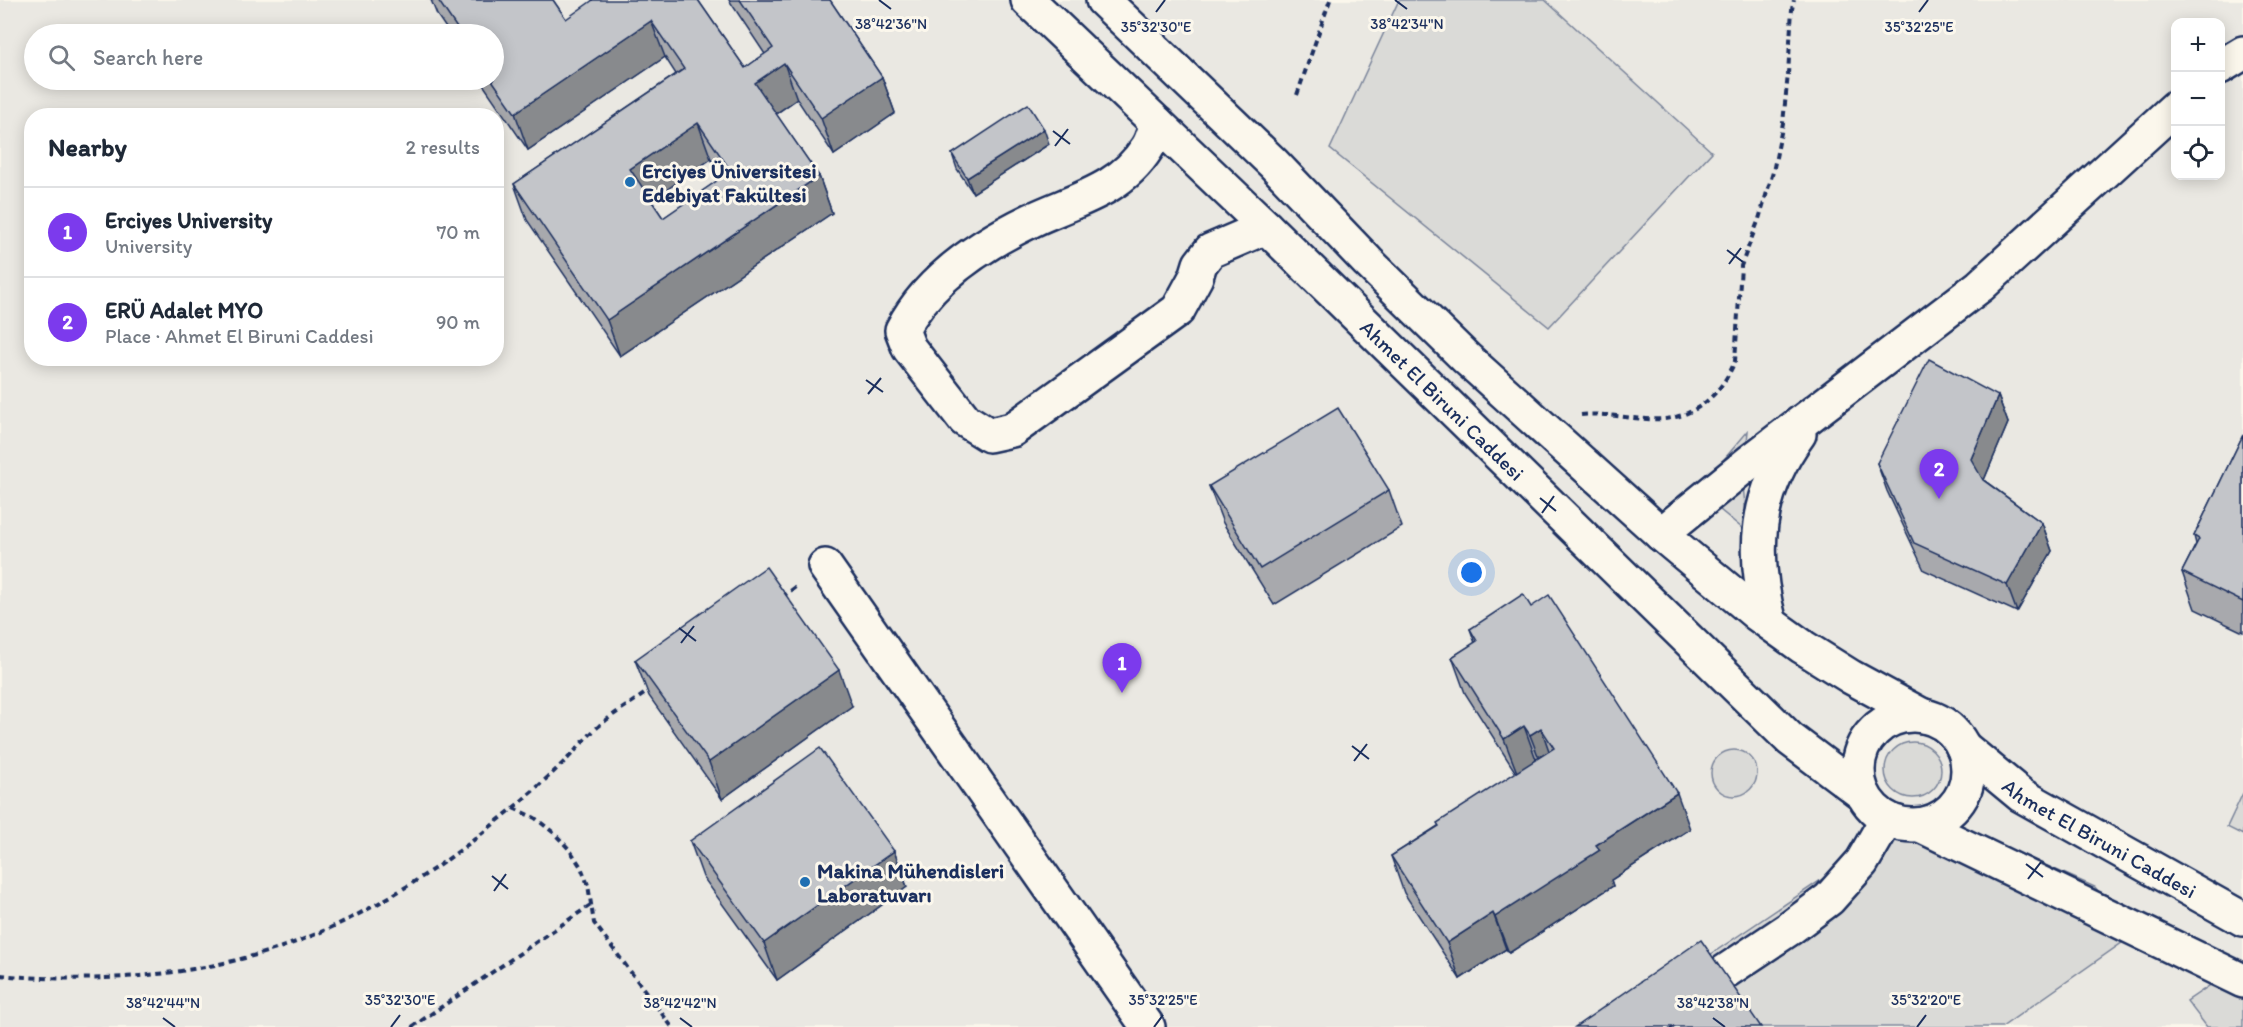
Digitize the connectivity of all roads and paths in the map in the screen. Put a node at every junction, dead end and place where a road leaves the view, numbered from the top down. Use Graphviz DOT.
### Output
graph roads {
  1 [pos="1028,0"];
  2 [pos="1103,0"];
  3 [pos="1330,0"];
  4 [pos="1794,0"];
  5 [pos="2243,53"];
  6 [pos="2225,64"];
  7 [pos="1297,95"];
  8 [pos="2171,111"];
  9 [pos="1157,123"];
  10 [pos="1266,227"];
  11 [pos="1827,403"];
  12 [pos="1542,429"];
  13 [pos="1661,534"];
  14 [pos="825,566"];
  15 [pos="778,600"];
  16 [pos="1770,623"];
  17 [pos="655,686"];
  18 [pos="1923,716"];
  19 [pos="1962,747"];
  20 [pos="1863,794"];
  21 [pos="513,808"];
  22 [pos="1887,819"];
  23 [pos="1920,825"];
  24 [pos="592,903"];
  25 [pos="2243,919"];
  26 [pos="0,975"];
  27 [pos="2243,981"];
  28 [pos="412,1027"];
  29 [pos="672,1027"];
  30 [pos="1148,1027"];
  31 [pos="1642,1027"];
  1 -- 9 [label="street, Ahmet El Biruni Caddesi"];
  2 -- 12 [label="street"];
  3 -- 7 [label="path"];
  4 -- 12 [label="path"];
  5 -- 6 [label="street"];
  8 -- 11 [label="street"];
  9 -- 10 [label="street, Ahmet El Biruni Caddesi"];
  9 -- 10 [label="street"];
  10 -- 20 [label="street, Ahmet El Biruni Caddesi"];
  11 -- 13 [label="street"];
  11 -- 16 [label="street"];
  12 -- 13 [label="street"];
  13 -- 16 [label="street"];
  14 -- 15 [label="path"];
  14 -- 30 [label="street"];
  16 -- 18 [label="street"];
  17 -- 21 [label="path"];
  18 -- 19 [label="street"];
  18 -- 20 [label="street"];
  19 -- 23 [label="street"];
  19 -- 25 [label="street, Ahmet El Biruni Caddesi"];
  20 -- 22 [label="street"];
  21 -- 24 [label="path"];
  21 -- 26 [label="path"];
  22 -- 23 [label="street"];
  22 -- 31 [label="street"];
  23 -- 27 [label="street"];
  24 -- 28 [label="path"];
  24 -- 29 [label="path"];
}
